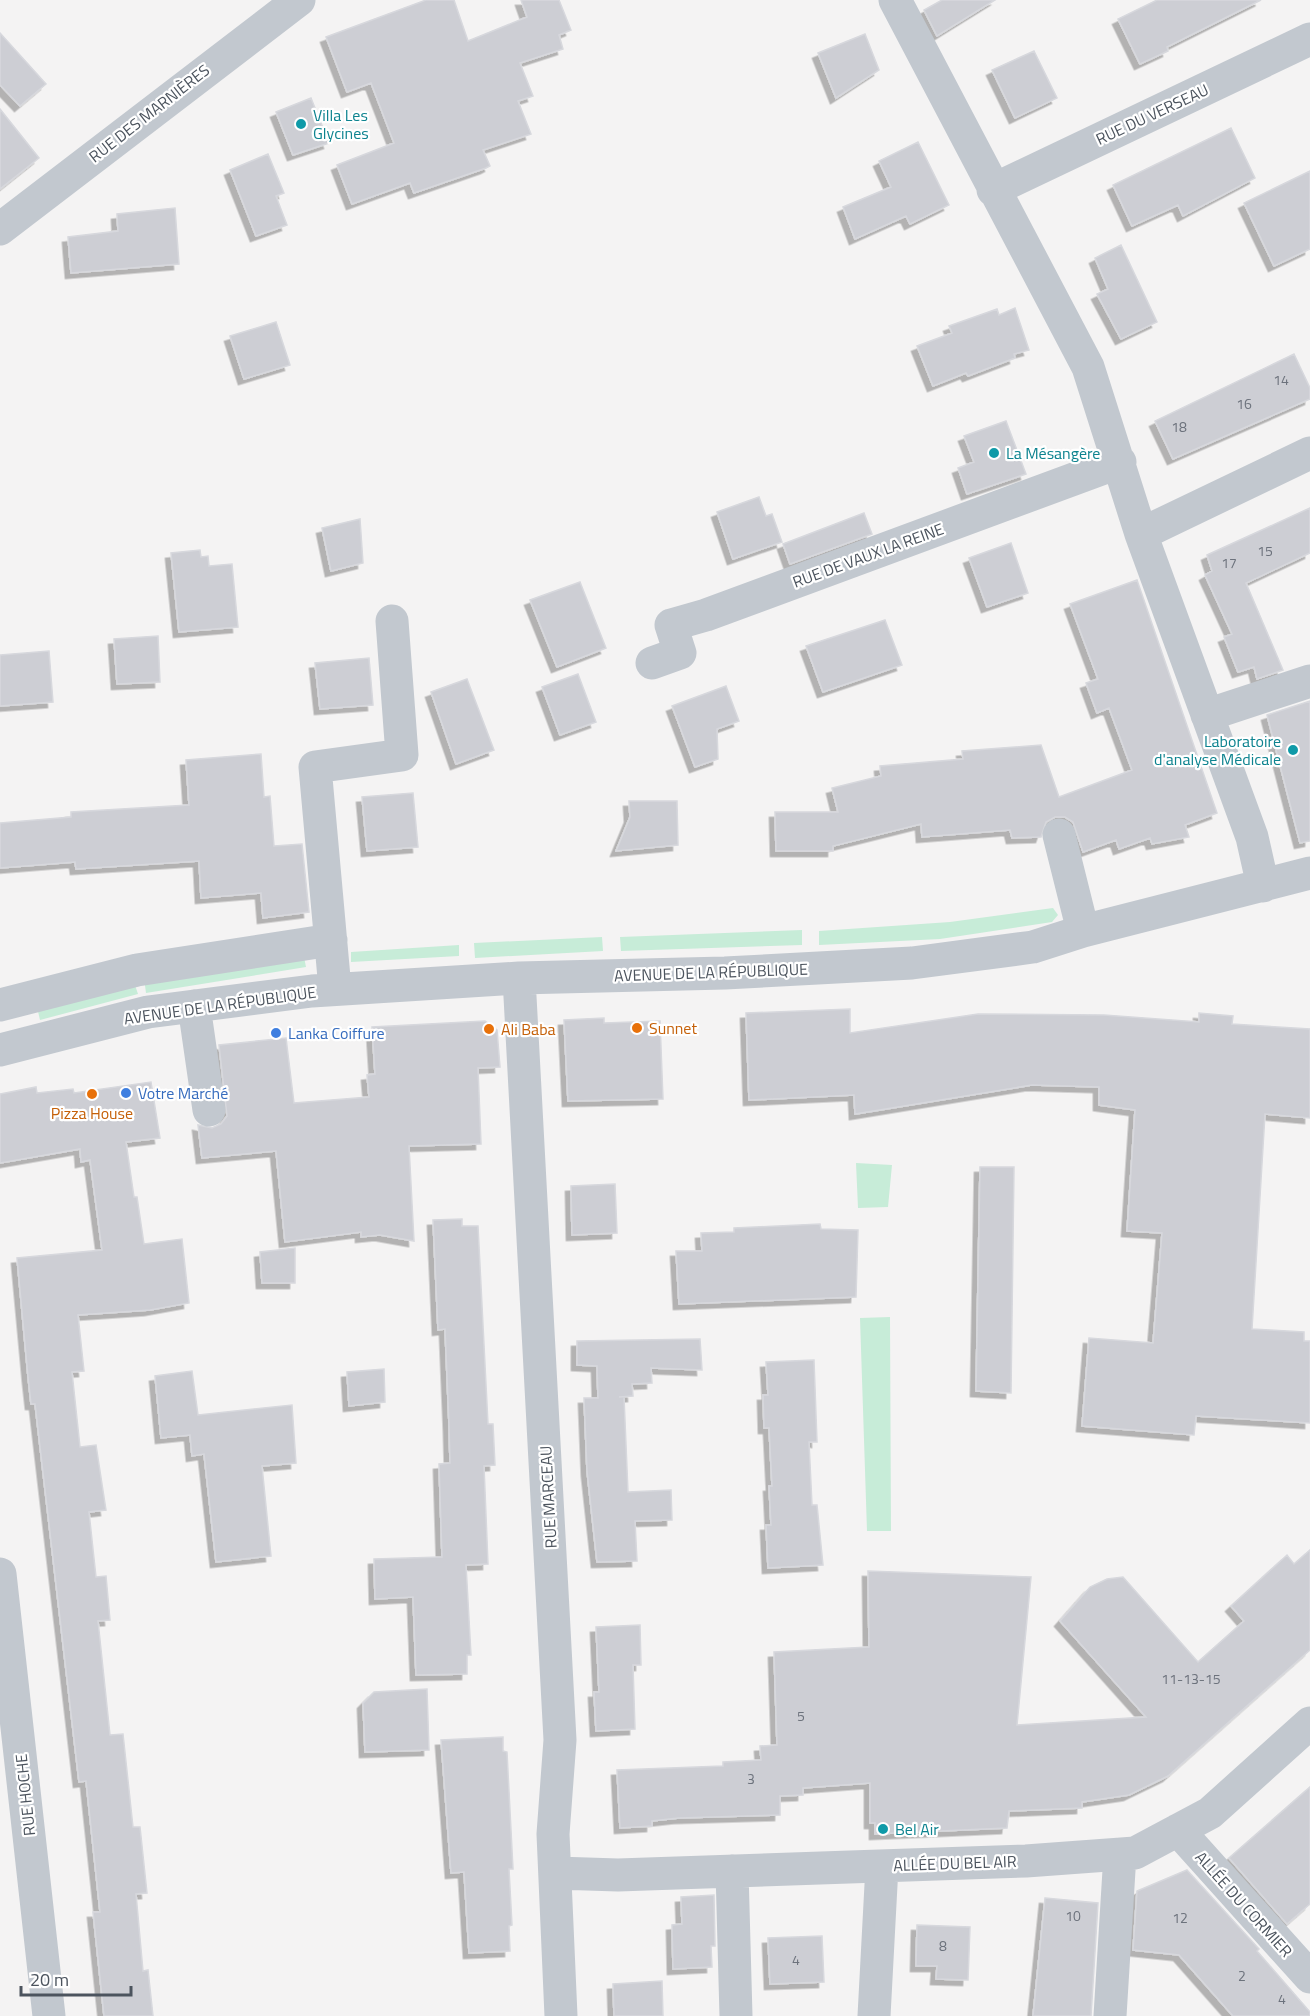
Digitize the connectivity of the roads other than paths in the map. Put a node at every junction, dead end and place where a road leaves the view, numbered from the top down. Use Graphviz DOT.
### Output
graph roads {
  1 [pos="299,0"];
  2 [pos="895,0"];
  3 [pos="1310,39"];
  4 [pos="993,190"];
  5 [pos="0,228"];
  6 [pos="1310,453"];
  7 [pos="1120,462"];
  8 [pos="1141,534"];
  9 [pos="392,621"];
  10 [pos="652,663"];
  11 [pos="1310,681"];
  12 [pos="1207,715"];
  13 [pos="1059,835"];
  14 [pos="1310,873"];
  15 [pos="1263,886"];
  16 [pos="1083,931"];
  17 [pos="331,940"];
  18 [pos="519,978"];
  19 [pos="335,989"];
  20 [pos="0,1005"];
  21 [pos="194,1006"];
  22 [pos="0,1050"];
  23 [pos="209,1110"];
  24 [pos="0,1574"];
  25 [pos="1310,1723"];
  26 [pos="1178,1830"];
  27 [pos="1120,1854"];
  28 [pos="882,1866"];
  29 [pos="732,1871"];
  30 [pos="556,1873"];
  31 [pos="1310,1977"];
  32 [pos="50,2016"];
  33 [pos="561,2016"];
  34 [pos="736,2016"];
  35 [pos="874,2016"];
  36 [pos="1110,2016"];
  1 -- 5 [label="street, RUE DES MARNIÈRES"];
  2 -- 4 [label="street"];
  3 -- 4 [label="street, RUE DU VERSEAU"];
  4 -- 7 [label="street"];
  6 -- 8 [label="street"];
  7 -- 8 [label="street"];
  7 -- 10 [label="street, RUE DE VAUX LA REINE"];
  8 -- 12 [label="street"];
  9 -- 17 [label="street, AVENUE DE LA RÉPUBLIQUE"];
  11 -- 12 [label="street"];
  12 -- 15 [label="street"];
  13 -- 16 [label="street"];
  14 -- 15 [label="street, AVENUE DE LA RÉPUBLIQUE"];
  15 -- 16 [label="street, AVENUE DE LA RÉPUBLIQUE"];
  16 -- 18 [label="street, AVENUE DE LA RÉPUBLIQUE"];
  17 -- 19 [label="street, AVENUE DE LA RÉPUBLIQUE"];
  17 -- 20 [label="street"];
  18 -- 19 [label="street, AVENUE DE LA RÉPUBLIQUE"];
  18 -- 30 [label="street, RUE MARCEAU"];
  19 -- 21 [label="street, AVENUE DE LA RÉPUBLIQUE"];
  21 -- 22 [label="street, AVENUE DE LA RÉPUBLIQUE"];
  21 -- 23 [label="street"];
  24 -- 32 [label="street, RUE HOCHE"];
  25 -- 26 [label="street, ALLÉE DU BEL AIR"];
  26 -- 27 [label="street, ALLÉE DU BEL AIR"];
  26 -- 31 [label="street, ALLÉE DU CORMIER"];
  27 -- 28 [label="street, ALLÉE DU BEL AIR"];
  27 -- 36 [label="street"];
  28 -- 29 [label="street, ALLÉE DU BEL AIR"];
  28 -- 35 [label="street"];
  29 -- 30 [label="street, ALLÉE DU BEL AIR"];
  29 -- 34 [label="street"];
  30 -- 33 [label="street, RUE MARCEAU"];
}
